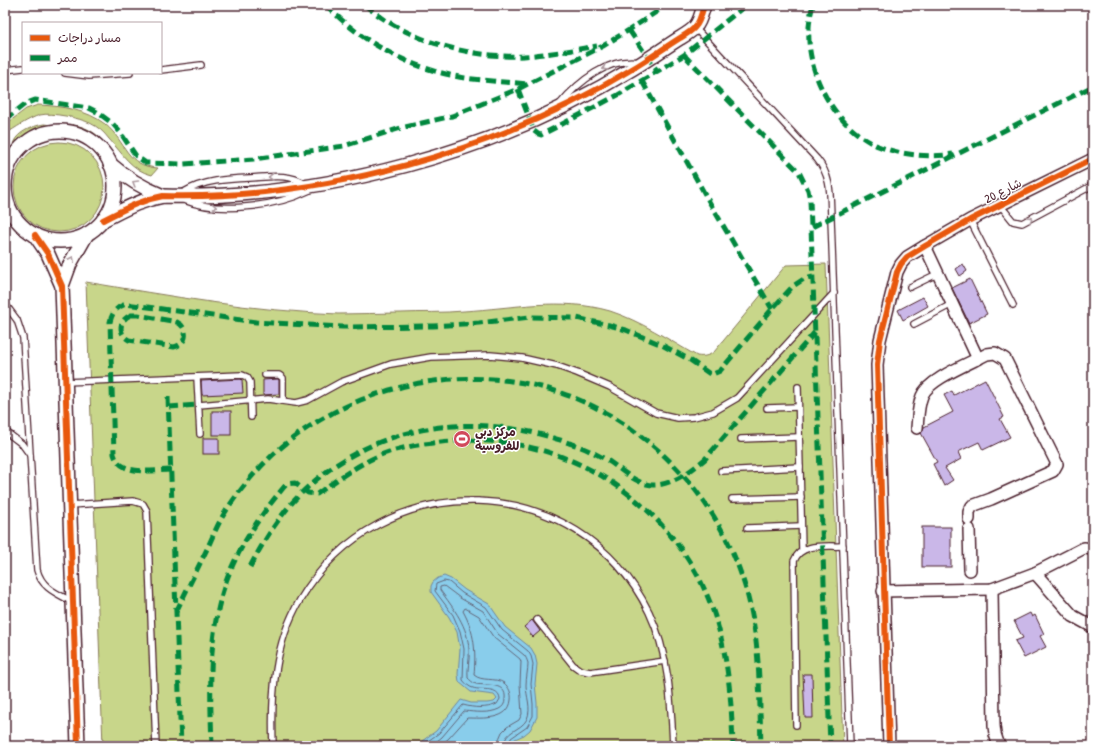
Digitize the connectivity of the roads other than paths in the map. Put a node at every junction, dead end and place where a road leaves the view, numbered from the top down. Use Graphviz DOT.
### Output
graph roads {
  1 [pos="704,5"];
  2 [pos="695,28"];
  3 [pos="201,65"];
  4 [pos="22,68"];
  5 [pos="5,70"];
  6 [pos="162,70"];
  7 [pos="73,74"];
  8 [pos="116,74"];
  9 [pos="20,149"];
  10 [pos="5,155"];
  11 [pos="1093,159"];
  12 [pos="110,164"];
  13 [pos="1093,185"];
  14 [pos="163,196"];
  15 [pos="1000,205"];
  16 [pos="7,206"];
  17 [pos="103,220"];
  18 [pos="970,220"];
  19 [pos="87,234"];
  20 [pos="35,235"];
  21 [pos="925,246"];
  22 [pos="938,274"];
  23 [pos="62,286"];
  24 [pos="910,287"];
  25 [pos="834,293"];
  26 [pos="5,304"];
  27 [pos="952,304"];
  28 [pos="1013,305"];
  29 [pos="914,324"];
  30 [pos="978,359"];
  31 [pos="265,375"];
  32 [pos="197,377"];
  33 [pos="65,382"];
  34 [pos="798,387"];
  35 [pos="251,400"];
  36 [pos="284,401"];
  37 [pos="199,405"];
  38 [pos="798,407"];
  39 [pos="767,408"];
  40 [pos="251,417"];
  41 [pos="917,428"];
  42 [pos="5,431"];
  43 [pos="200,434"];
  44 [pos="799,437"];
  45 [pos="740,439"];
  46 [pos="31,457"];
  47 [pos="800,467"];
  48 [pos="721,470"];
  49 [pos="800,497"];
  50 [pos="732,499"];
  51 [pos="69,505"];
  52 [pos="801,526"];
  53 [pos="747,528"];
  54 [pos="843,546"];
  55 [pos="1093,549"];
  56 [pos="802,550"];
  57 [pos="970,570"];
  58 [pos="1035,573"];
  59 [pos="992,590"];
  60 [pos="883,591"];
  61 [pos="74,602"];
  62 [pos="537,620"];
  63 [pos="1093,627"];
  64 [pos="665,661"];
  65 [pos="796,725"];
  66 [pos="78,746"];
  67 [pos="156,746"];
  68 [pos="273,746"];
  69 [pos="673,746"];
  70 [pos="850,746"];
  71 [pos="889,746"];
  72 [pos="999,746"];
  1 -- 2 [label="street"];
  2 -- 14 [label="street"];
  2 -- 25 [label="lane"];
  3 -- 6 [label="lane"];
  4 -- 5 [label="lane"];
  7 -- 8 [label="lane"];
  9 -- 10 [label="street"];
  9 -- 12 [label="street"];
  9 -- 16 [label="street"];
  11 -- 15 [label="street, شارع 20"];
  14 -- 12 [label="street, one-way"];
  12 -- 17 [label="street"];
  15 -- 13 [label="lane, one-way"];
  14 -- 17 [label="street"];
  15 -- 18 [label="street, شارع 20"];
  16 -- 20 [label="street"];
  17 -- 19 [label="street"];
  18 -- 21 [label="street, شارع 20"];
  18 -- 28 [label="lane"];
  19 -- 20 [label="street"];
  23 -- 19 [label="street, one-way"];
  20 -- 23 [label="street"];
  21 -- 22 [label="street"];
  21 -- 60 [label="street, شارع 20"];
  22 -- 24 [label="lane"];
  22 -- 27 [label="street"];
  23 -- 33 [label="street"];
  25 -- 36 [label="lane"];
  25 -- 54 [label="lane"];
  26 -- 46 [label="lane"];
  27 -- 29 [label="lane"];
  27 -- 30 [label="street"];
  30 -- 41 [label="street"];
  30 -- 57 [label="street"];
  31 -- 36 [label="lane"];
  32 -- 33 [label="lane"];
  32 -- 35 [label="lane"];
  32 -- 37 [label="lane"];
  33 -- 51 [label="street"];
  34 -- 38 [label="lane"];
  35 -- 36 [label="lane"];
  35 -- 37 [label="lane"];
  35 -- 40 [label="lane"];
  37 -- 43 [label="lane"];
  38 -- 39 [label="lane"];
  38 -- 44 [label="lane"];
  42 -- 46 [label="lane"];
  44 -- 45 [label="lane"];
  44 -- 47 [label="lane"];
  46 -- 61 [label="lane"];
  47 -- 48 [label="lane"];
  47 -- 49 [label="lane"];
  49 -- 50 [label="lane"];
  49 -- 52 [label="lane"];
  51 -- 61 [label="street"];
  51 -- 67 [label="lane"];
  52 -- 53 [label="lane"];
  52 -- 56 [label="lane"];
  54 -- 56 [label="lane"];
  54 -- 70 [label="lane"];
  55 -- 58 [label="street"];
  56 -- 65 [label="lane"];
  58 -- 59 [label="street"];
  58 -- 63 [label="street"];
  59 -- 60 [label="street"];
  59 -- 72 [label="street"];
  60 -- 71 [label="street, شارع 20"];
  61 -- 66 [label="street"];
  62 -- 64 [label="lane"];
  64 -- 68 [label="lane"];
  64 -- 69 [label="lane"];
}
